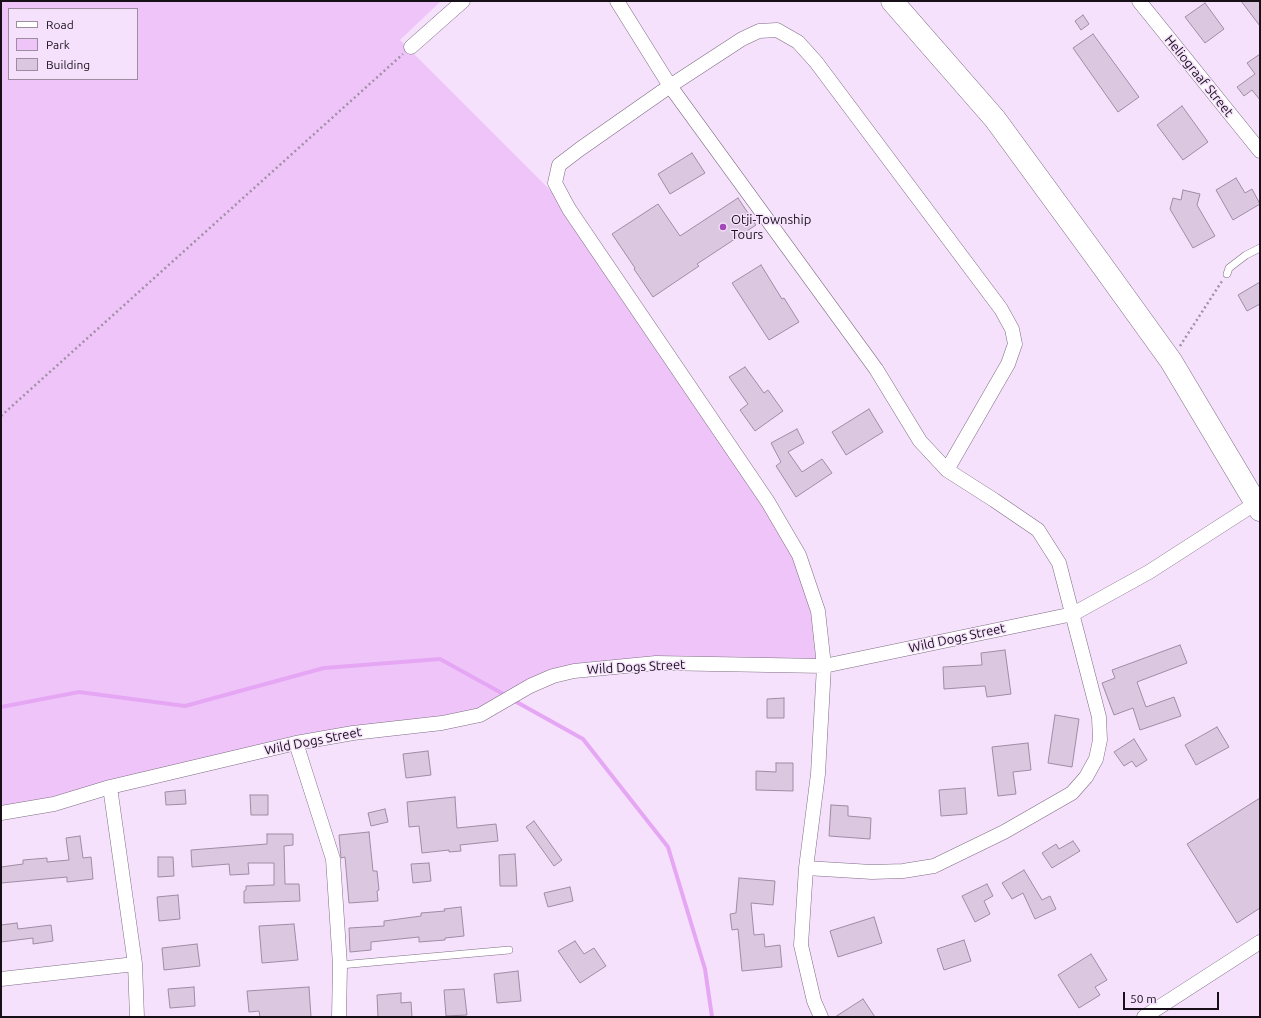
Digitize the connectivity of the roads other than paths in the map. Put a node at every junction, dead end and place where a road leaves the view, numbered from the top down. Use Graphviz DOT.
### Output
graph roads {
  1 [pos="463,1"];
  2 [pos="617,1"];
  3 [pos="892,1"];
  4 [pos="1139,1"];
  5 [pos="410,47"];
  6 [pos="670,86"];
  7 [pos="1260,151"];
  8 [pos="1260,248"];
  9 [pos="1226,274"];
  10 [pos="947,470"];
  11 [pos="1258,507"];
  12 [pos="1073,614"];
  13 [pos="824,666"];
  14 [pos="296,743"];
  15 [pos="110,787"];
  16 [pos="1,813"];
  17 [pos="806,868"];
  18 [pos="1260,942"];
  19 [pos="509,950"];
  20 [pos="135,964"];
  21 [pos="340,965"];
  22 [pos="1,979"];
  23 [pos="137,1017"];
  24 [pos="339,1017"];
  25 [pos="821,1017"];
  26 [pos="1144,1017"];
  1 -- 5 [label="street"];
  2 -- 6 [label="street"];
  3 -- 11 [label="highway"];
  4 -- 7 [label="street, Heliograaf Street"];
  6 -- 10 [label="street"];
  6 -- 10 [label="street"];
  6 -- 13 [label="street"];
  8 -- 9 [label="lane"];
  10 -- 12 [label="street"];
  11 -- 12 [label="street, Wild Dogs Street"];
  12 -- 13 [label="street, Wild Dogs Street"];
  12 -- 17 [label="street"];
  13 -- 14 [label="street, Wild Dogs Street"];
  13 -- 17 [label="street"];
  14 -- 15 [label="street, Wild Dogs Street"];
  14 -- 21 [label="street"];
  15 -- 16 [label="street, Wild Dogs Street"];
  15 -- 20 [label="street"];
  17 -- 25 [label="street"];
  18 -- 26 [label="street"];
  19 -- 21 [label="lane"];
  20 -- 22 [label="street"];
  20 -- 23 [label="street"];
  21 -- 24 [label="street"];
}
